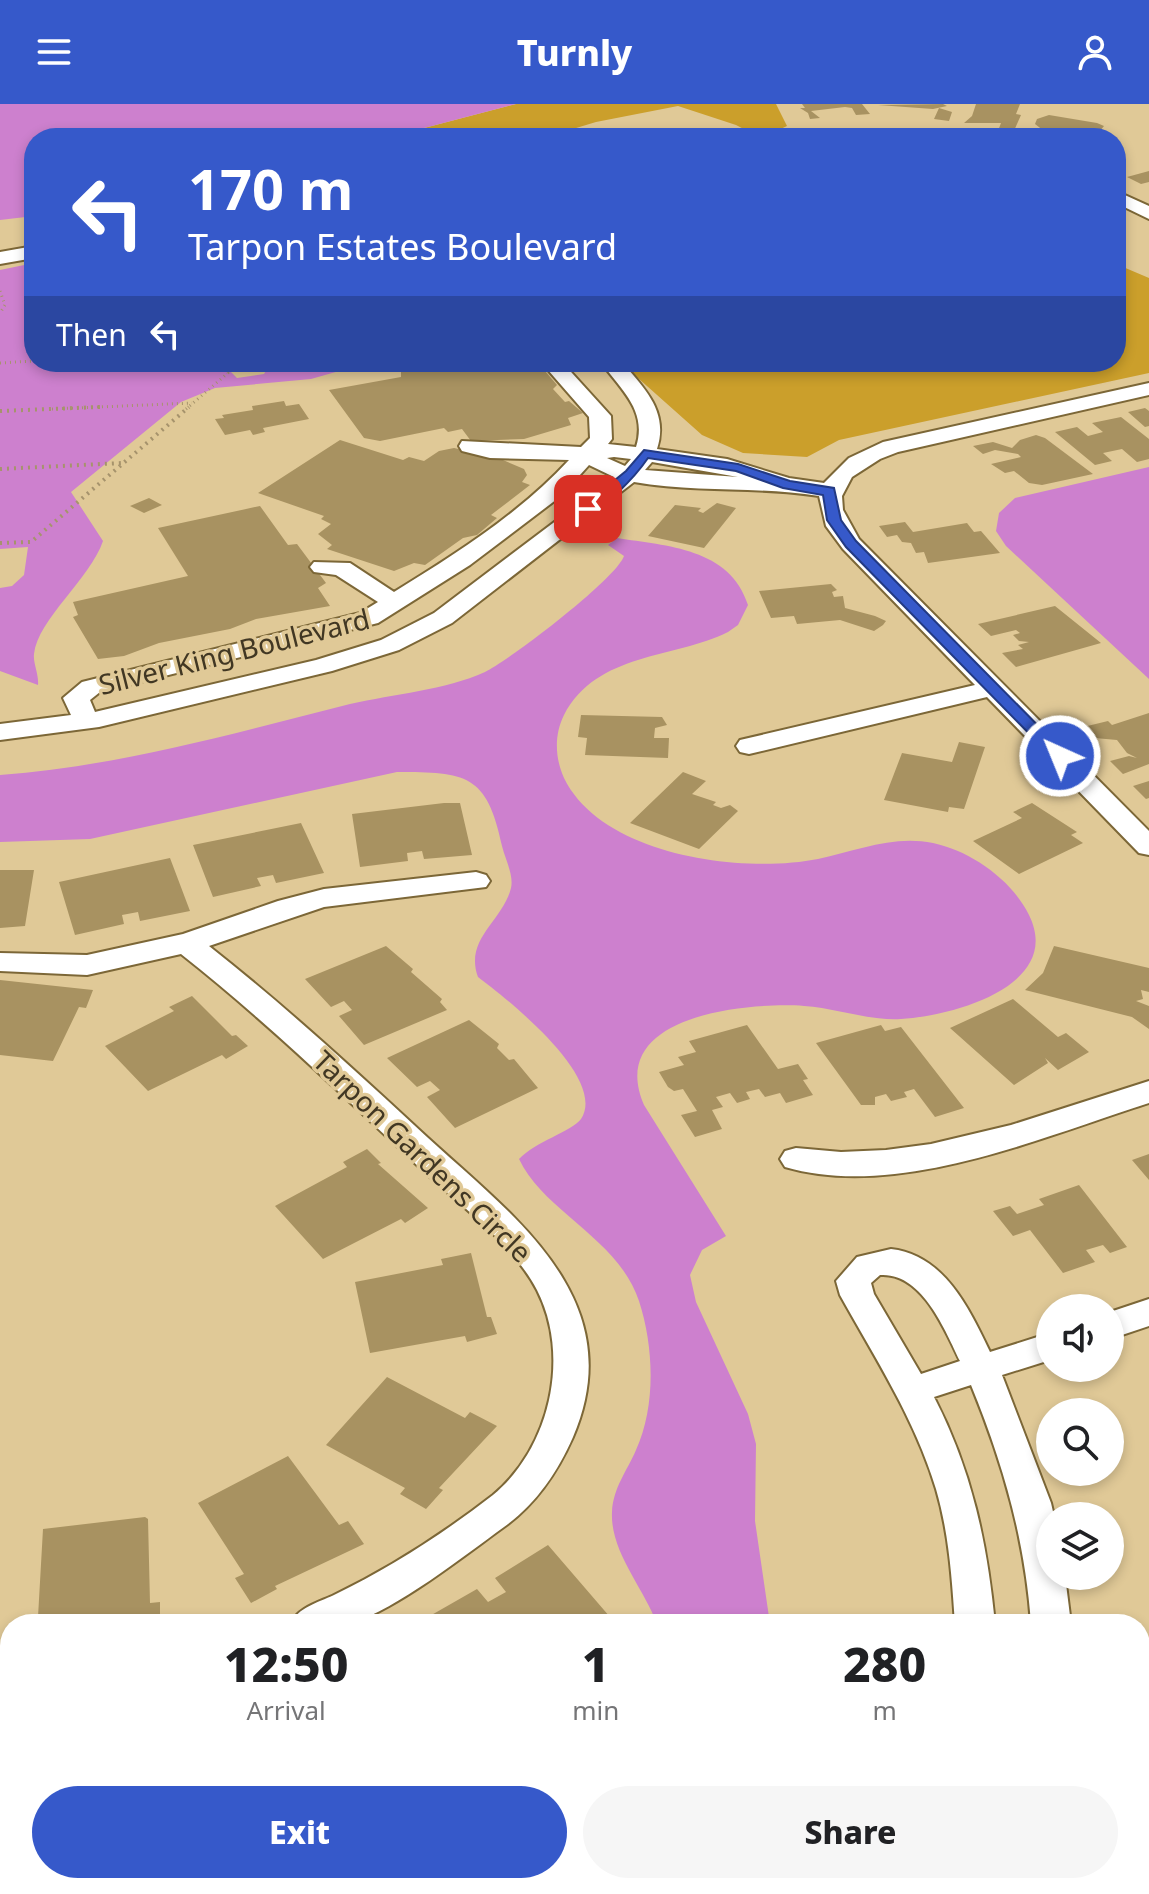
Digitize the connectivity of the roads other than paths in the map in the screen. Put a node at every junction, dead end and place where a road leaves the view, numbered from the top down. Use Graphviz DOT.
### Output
graph roads {
  1 [pos="1126,201"];
  2 [pos="1149,213"];
  3 [pos="24,254"];
  4 [pos="0,258"];
  5 [pos="560,372"];
  6 [pos="620,372"];
  7 [pos="1149,389"];
  8 [pos="470,446"];
  9 [pos="588,454"];
  10 [pos="637,464"];
  11 [pos="830,491"];
  12 [pos="322,567"];
  13 [pos="395,603"];
  14 [pos="448,615"];
  15 [pos="414,634"];
  16 [pos="993,688"];
  17 [pos="87,721"];
  18 [pos="1,732"];
  19 [pos="749,746"];
  20 [pos="1149,847"];
  21 [pos="476,881"];
  22 [pos="186,943"];
  23 [pos="0,962"];
  24 [pos="1149,1092"];
  25 [pos="796,1159"];
  26 [pos="1149,1312"];
  27 [pos="1124,1321"];
  28 [pos="1036,1351"];
  29 [pos="981,1369"];
  30 [pos="913,1390"];
  31 [pos="328,1614"];
  32 [pos="974,1614"];
  33 [pos="1050,1614"];
  1 -- 2 [label="street"];
  3 -- 4 [label="street"];
  5 -- 9 [label="street"];
  6 -- 10 [label="street"];
  7 -- 11 [label="street"];
  8 -- 9 [label="street"];
  9 -- 10 [label="street"];
  9 -- 13 [label="street"];
  10 -- 11 [label="street"];
  10 -- 14 [label="street, Silver King Boulevard"];
  11 -- 16 [label="street"];
  12 -- 13 [label="street"];
  13 -- 14 [label="street"];
  13 -- 15 [label="street"];
  13 -- 17 [label="street"];
  14 -- 15 [label="street, Silver King Boulevard"];
  15 -- 17 [label="street, Silver King Boulevard"];
  16 -- 19 [label="street"];
  16 -- 20 [label="street"];
  17 -- 18 [label="street, Silver King Boulevard"];
  21 -- 22 [label="street"];
  22 -- 23 [label="street"];
  22 -- 31 [label="street, Tarpon Gardens Circle"];
  24 -- 25 [label="street"];
  26 -- 27 [label="street"];
  28 -- 29 [label="street"];
  29 -- 30 [label="street"];
  29 -- 30 [label="street"];
  29 -- 33 [label="street"];
  30 -- 32 [label="street"];
}
